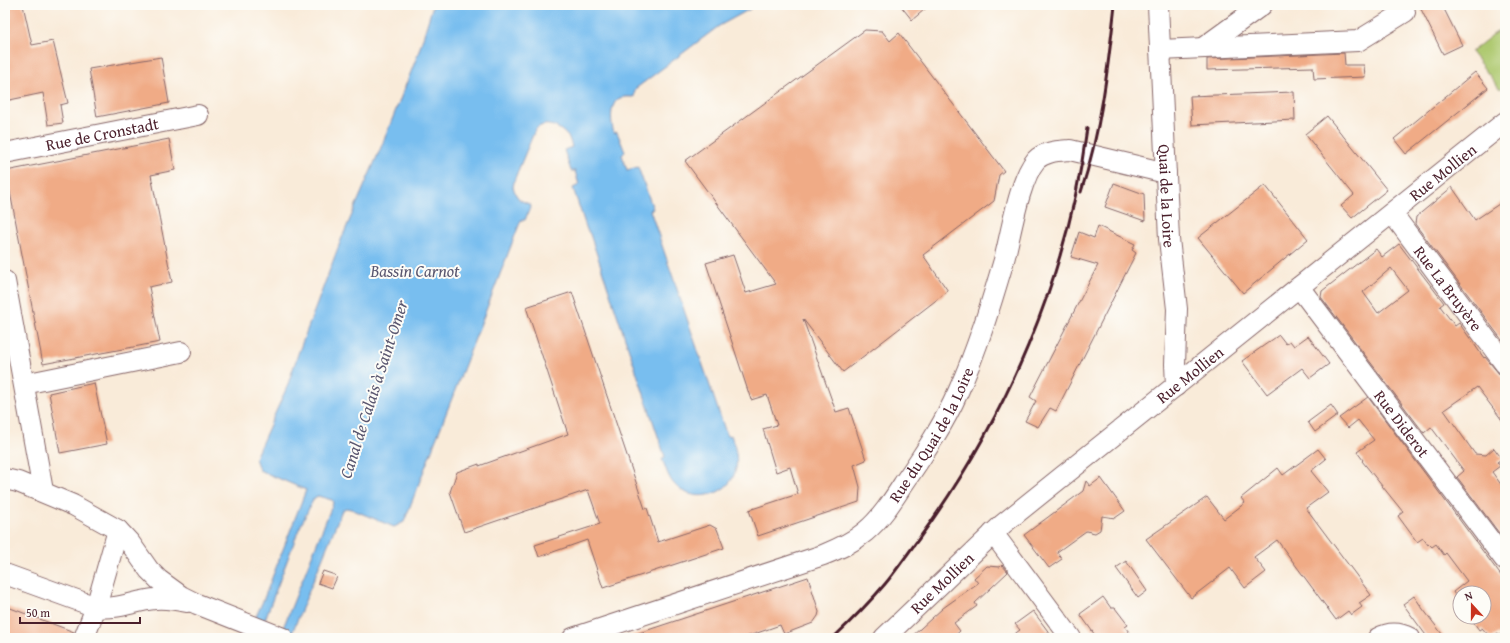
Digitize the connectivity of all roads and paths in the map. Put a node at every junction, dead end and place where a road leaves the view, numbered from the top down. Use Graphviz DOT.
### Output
graph roads {
  1 [pos="1158,5"];
  2 [pos="1262,5"];
  3 [pos="1401,5"];
  4 [pos="1204,47"];
  5 [pos="1160,50"];
  6 [pos="198,115"];
  7 [pos="1505,122"];
  8 [pos="5,154"];
  9 [pos="1166,173"];
  10 [pos="1392,213"];
  11 [pos="5,281"];
  12 [pos="1299,287"];
  13 [pos="181,352"];
  14 [pos="1505,364"];
  15 [pos="24,384"];
  16 [pos="1176,386"];
  17 [pos="5,479"];
  18 [pos="42,491"];
  19 [pos="118,530"];
  20 [pos="993,533"];
  21 [pos="1505,560"];
  22 [pos="5,574"];
  23 [pos="197,604"];
  24 [pos="96,607"];
  25 [pos="84,638"];
  26 [pos="283,638"];
  27 [pos="573,638"];
  28 [pos="884,638"];
  29 [pos="1071,638"];
  30 [pos="1378,638"];
  31 [pos="1410,638"];
  1 -- 5 [label="street, Quai de la Loire"];
  2 -- 4 [label="street"];
  3 -- 4 [label="street"];
  4 -- 5 [label="street"];
  5 -- 9 [label="street, Quai de la Loire"];
  6 -- 8 [label="street, Rue de Cronstadt"];
  7 -- 10 [label="street, Rue Mollien"];
  9 -- 16 [label="street, Quai de la Loire"];
  9 -- 27 [label="street, Rue du Quai de la Loire"];
  10 -- 12 [label="street, Rue Mollien"];
  10 -- 14 [label="street, Rue La Bruyère"];
  11 -- 15 [label="street"];
  12 -- 16 [label="street, Rue Mollien"];
  12 -- 21 [label="street, Rue Diderot"];
  13 -- 15 [label="street"];
  15 -- 18 [label="street"];
  16 -- 20 [label="street, Rue Mollien"];
  17 -- 18 [label="street"];
  18 -- 19 [label="street"];
  19 -- 23 [label="street"];
  19 -- 24 [label="street"];
  20 -- 28 [label="street, Rue Mollien"];
  20 -- 29 [label="street"];
  22 -- 24 [label="street"];
  23 -- 24 [label="street"];
  23 -- 26 [label="street"];
  24 -- 25 [label="street"];
  30 -- 31 [label="street"];
}
